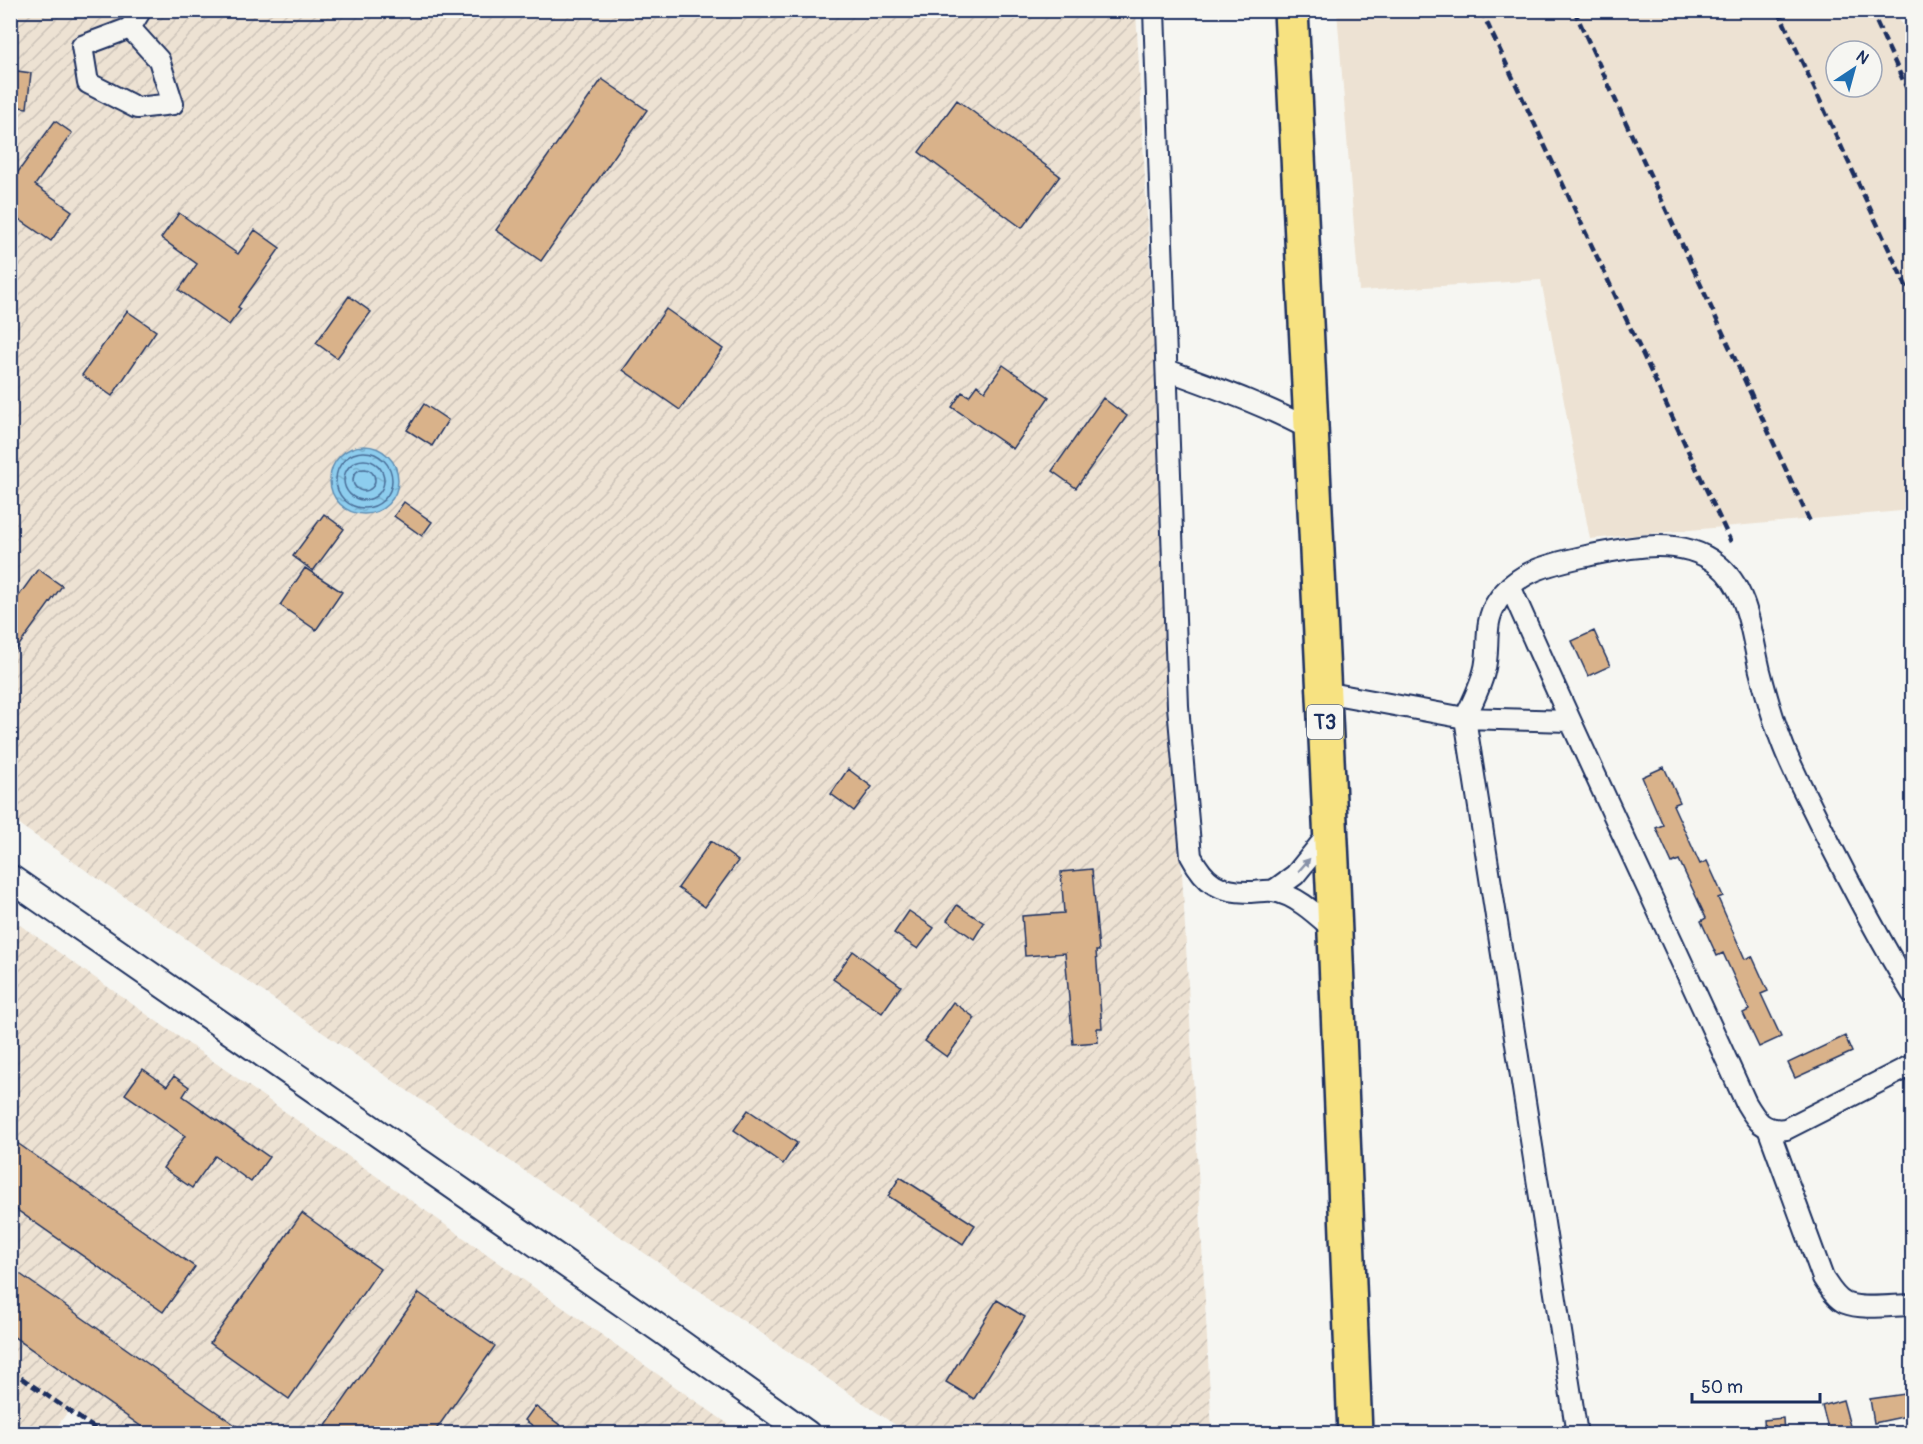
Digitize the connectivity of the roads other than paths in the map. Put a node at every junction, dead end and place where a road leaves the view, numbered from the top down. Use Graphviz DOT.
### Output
graph roads {
  1 [pos="141,10"];
  2 [pos="1154,10"];
  3 [pos="1291,10"];
  4 [pos="130,28"];
  5 [pos="1167,370"];
  6 [pos="1311,430"];
  7 [pos="1510,586"];
  8 [pos="1324,692"];
  9 [pos="1465,718"];
  10 [pos="1569,721"];
  11 [pos="1330,832"];
  12 [pos="10,878"];
  13 [pos="1273,891"];
  14 [pos="1335,931"];
  15 [pos="1912,993"];
  16 [pos="1912,1065"];
  17 [pos="1768,1128"];
  18 [pos="1912,1305"];
  19 [pos="807,1434"];
  20 [pos="1354,1434"];
  21 [pos="1577,1434"];
  1 -- 4 [label="street"];
  2 -- 5 [label="street"];
  3 -- 6 [label="highway, T3"];
  4 -- 4 [label="street"];
  5 -- 6 [label="street"];
  5 -- 13 [label="street"];
  6 -- 8 [label="highway, T3"];
  7 -- 9 [label="street"];
  7 -- 10 [label="street"];
  7 -- 15 [label="street"];
  8 -- 9 [label="street"];
  8 -- 11 [label="highway, T3"];
  9 -- 10 [label="street"];
  9 -- 21 [label="street"];
  10 -- 17 [label="street"];
  13 -- 11 [label="street, one-way"];
  11 -- 14 [label="highway, T3"];
  12 -- 19 [label="street"];
  13 -- 14 [label="street"];
  14 -- 20 [label="highway, T3"];
  16 -- 17 [label="street"];
  17 -- 18 [label="street"];
}
